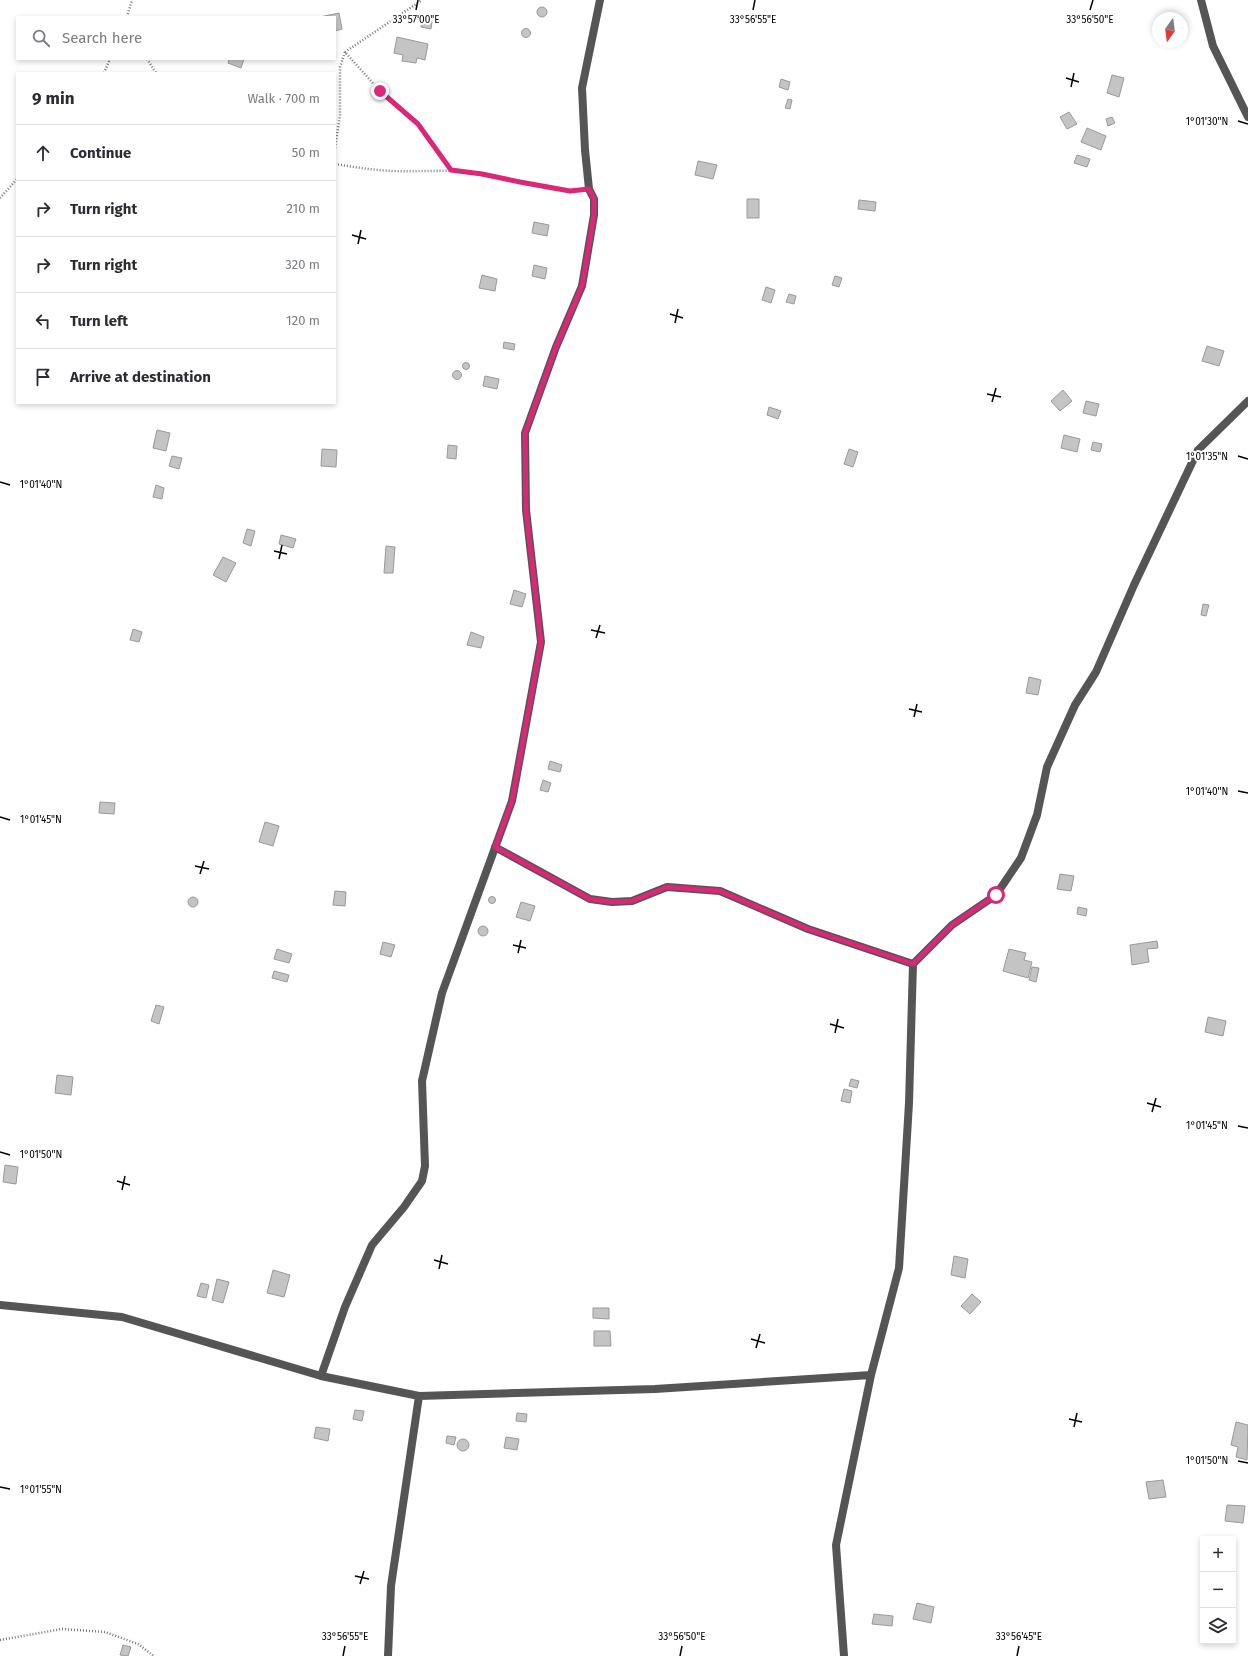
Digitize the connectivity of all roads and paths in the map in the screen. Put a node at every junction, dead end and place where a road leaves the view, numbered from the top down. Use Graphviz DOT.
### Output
graph roads {
  1 [pos="132,0"];
  2 [pos="422,0"];
  3 [pos="600,0"];
  4 [pos="1201,0"];
  5 [pos="127,16"];
  6 [pos="345,52"];
  7 [pos="110,60"];
  8 [pos="148,60"];
  9 [pos="104,72"];
  10 [pos="155,72"];
  11 [pos="1248,117"];
  12 [pos="336,141"];
  13 [pos="336,164"];
  14 [pos="451,170"];
  15 [pos="16,180"];
  16 [pos="589,189"];
  17 [pos="0,198"];
  18 [pos="1248,401"];
  19 [pos="495,847"];
  20 [pos="913,964"];
  21 [pos="0,1305"];
  22 [pos="321,1376"];
  23 [pos="871,1376"];
  24 [pos="418,1396"];
  25 [pos="0,1640"];
  26 [pos="154,1656"];
  27 [pos="388,1656"];
  28 [pos="844,1656"];
  1 -- 5 [label="path"];
  2 -- 6 [label="path"];
  3 -- 16 [label="street"];
  4 -- 11 [label="street"];
  6 -- 12 [label="path"];
  6 -- 14 [label="path"];
  7 -- 9 [label="path"];
  8 -- 10 [label="path"];
  13 -- 14 [label="path"];
  14 -- 16 [label="path"];
  15 -- 17 [label="path"];
  16 -- 19 [label="street"];
  18 -- 20 [label="street"];
  19 -- 20 [label="street"];
  19 -- 22 [label="street"];
  20 -- 23 [label="street"];
  21 -- 22 [label="street"];
  22 -- 24 [label="street"];
  23 -- 24 [label="street"];
  23 -- 28 [label="street"];
  24 -- 27 [label="street"];
  25 -- 26 [label="path"];
}
